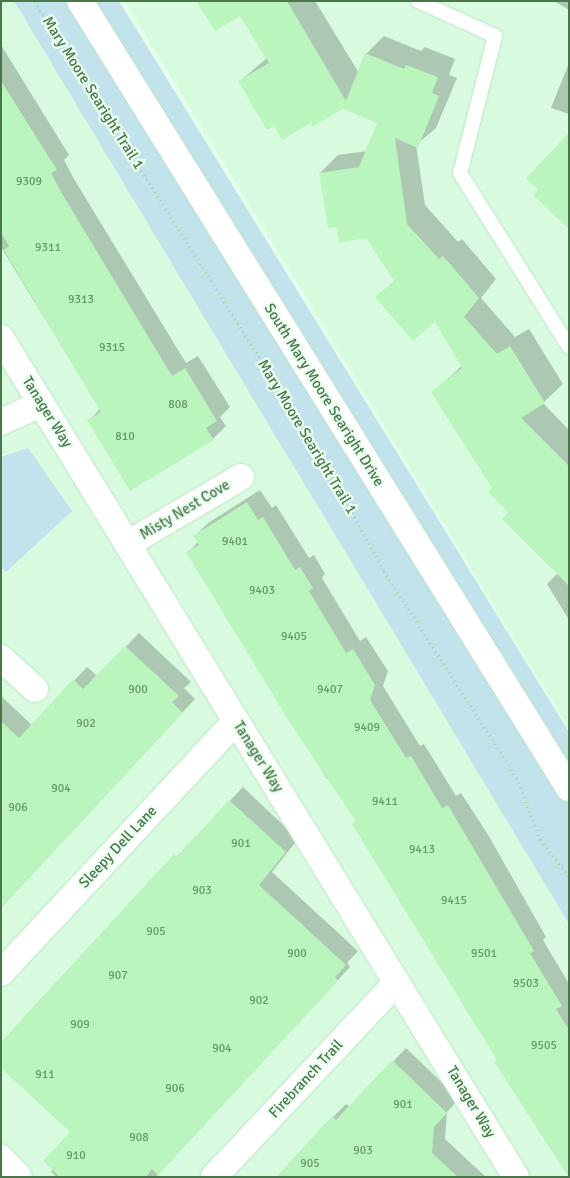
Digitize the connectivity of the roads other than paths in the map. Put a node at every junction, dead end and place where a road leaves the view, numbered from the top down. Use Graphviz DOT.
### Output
graph roads {
  1 [pos="80,1"];
  2 [pos="418,1"];
  3 [pos="1,338"];
  4 [pos="569,347"];
  5 [pos="41,404"];
  6 [pos="1,422"];
  7 [pos="241,477"];
  8 [pos="129,544"];
  9 [pos="1,658"];
  10 [pos="35,689"];
  11 [pos="236,721"];
  12 [pos="569,788"];
  13 [pos="1,973"];
  14 [pos="398,982"];
  15 [pos="1,1158"];
  16 [pos="19,1177"];
  17 [pos="214,1177"];
  18 [pos="516,1177"];
  1 -- 12 [label="street, South Mary Moore Searight Drive"];
  2 -- 4 [label="lane"];
  3 -- 5 [label="street, Tanager Way"];
  5 -- 6 [label="street"];
  5 -- 8 [label="street, Tanager Way"];
  7 -- 8 [label="street, Misty Nest Cove"];
  8 -- 11 [label="street, Tanager Way"];
  9 -- 10 [label="street"];
  11 -- 13 [label="street, Sleepy Dell Lane"];
  11 -- 14 [label="street, Tanager Way"];
  14 -- 17 [label="street, Firebranch Trail"];
  14 -- 18 [label="street, Tanager Way"];
  15 -- 16 [label="street"];
}
